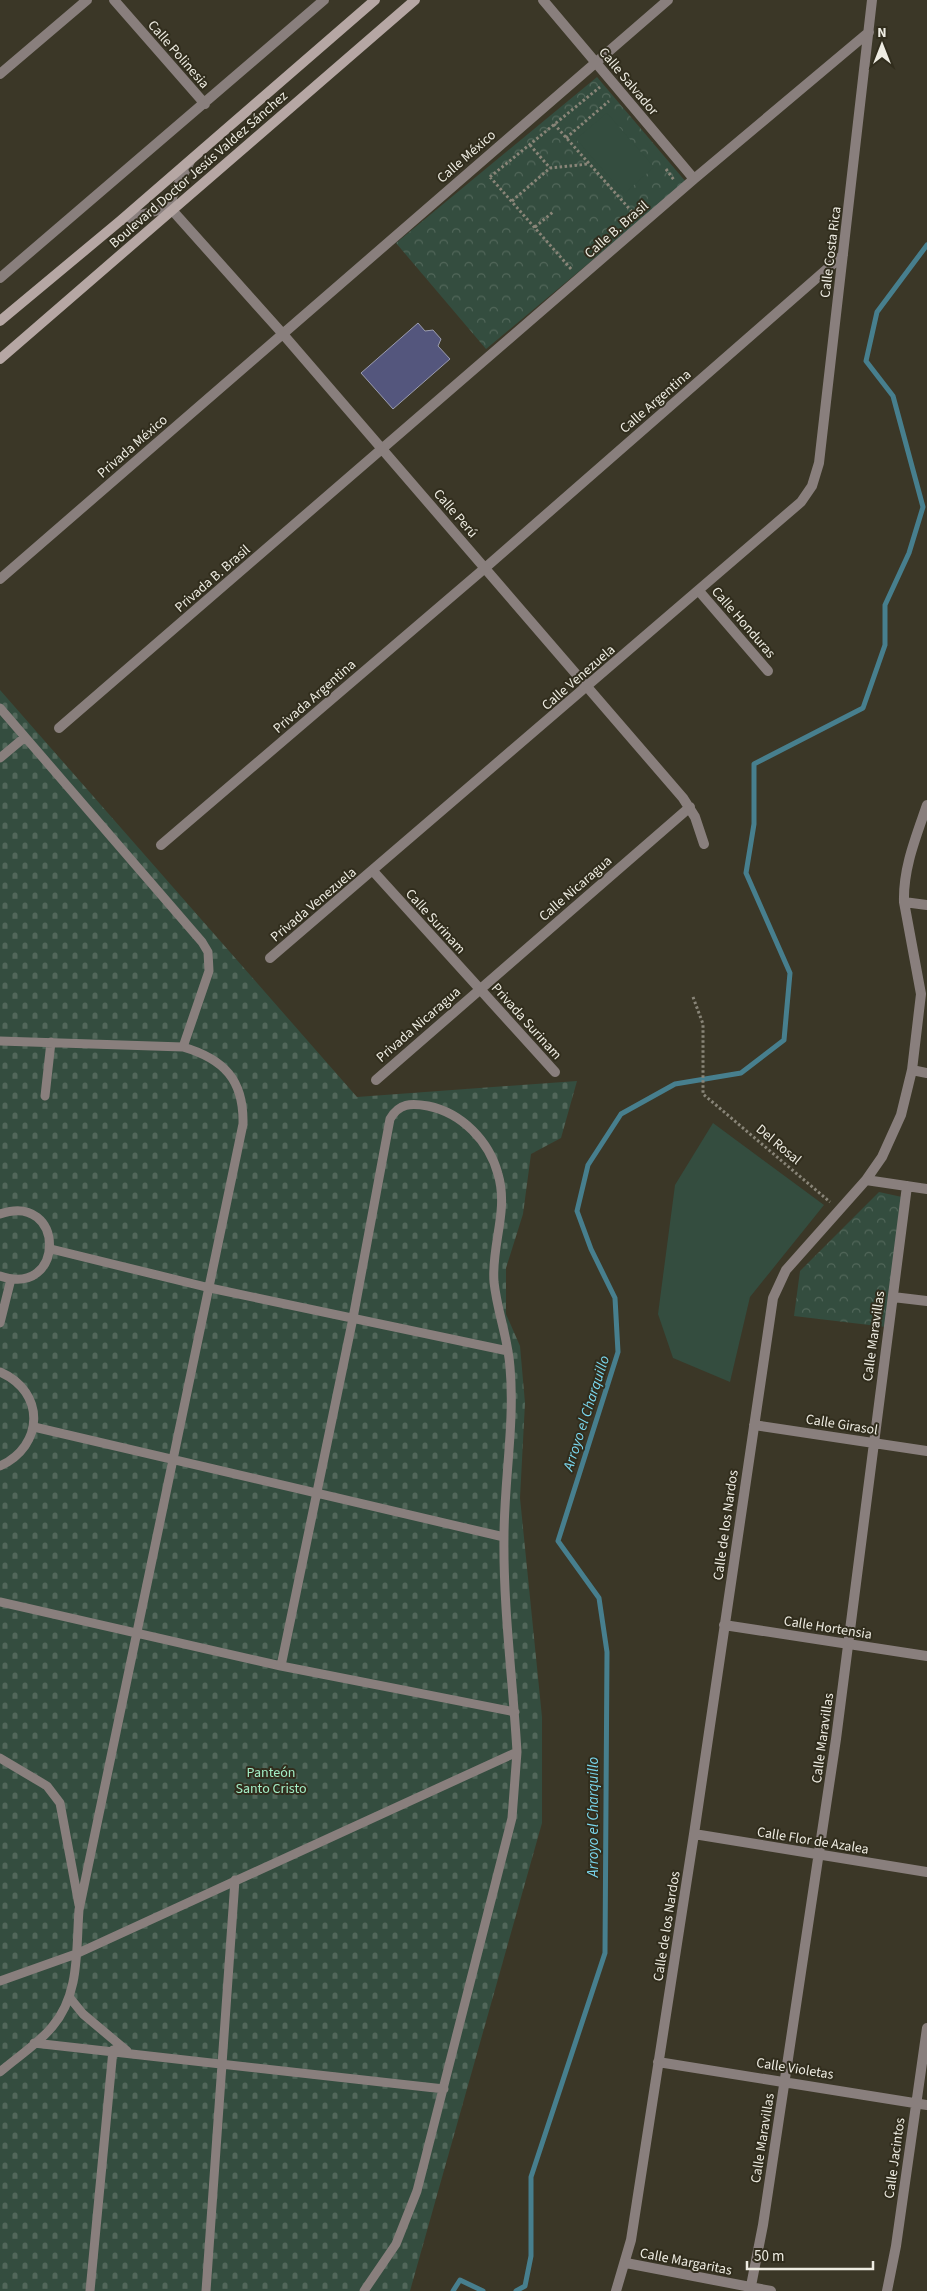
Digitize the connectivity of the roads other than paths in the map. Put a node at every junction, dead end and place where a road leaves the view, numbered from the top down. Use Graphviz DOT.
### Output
graph roads {
  1 [pos="87,0"];
  2 [pos="114,0"];
  3 [pos="324,0"];
  4 [pos="375,0"];
  5 [pos="415,0"];
  6 [pos="544,0"];
  7 [pos="668,0"];
  8 [pos="872,0"];
  9 [pos="869,32"];
  10 [pos="596,62"];
  11 [pos="0,74"];
  12 [pos="204,104"];
  13 [pos="192,158"];
  14 [pos="694,179"];
  15 [pos="172,210"];
  16 [pos="120,221"];
  17 [pos="843,254"];
  18 [pos="0,278"];
  19 [pos="0,321"];
  20 [pos="282,333"];
  21 [pos="0,359"];
  22 [pos="382,449"];
  23 [pos="801,502"];
  24 [pos="485,568"];
  25 [pos="0,579"];
  26 [pos="699,592"];
  27 [pos="768,671"];
  28 [pos="587,688"];
  29 [pos="0,708"];
  30 [pos="59,728"];
  31 [pos="25,737"];
  32 [pos="0,758"];
  33 [pos="927,805"];
  34 [pos="690,807"];
  35 [pos="704,844"];
  36 [pos="161,845"];
  37 [pos="373,871"];
  38 [pos="904,902"];
  39 [pos="927,905"];
  40 [pos="270,958"];
  41 [pos="479,989"];
  42 [pos="0,1041"];
  43 [pos="51,1042"];
  44 [pos="183,1047"];
  45 [pos="912,1070"];
  46 [pos="555,1072"];
  47 [pos="927,1073"];
  48 [pos="376,1080"];
  49 [pos="46,1096"];
  50 [pos="866,1180"];
  51 [pos="907,1186"];
  52 [pos="927,1189"];
  53 [pos="0,1214"];
  54 [pos="50,1249"];
  55 [pos="0,1276"];
  56 [pos="11,1279"];
  57 [pos="210,1288"];
  58 [pos="892,1297"];
  59 [pos="927,1301"];
  60 [pos="354,1318"];
  61 [pos="0,1323"];
  62 [pos="508,1351"];
  63 [pos="0,1372"];
  64 [pos="754,1425"];
  65 [pos="34,1427"];
  66 [pos="873,1443"];
  67 [pos="927,1451"];
  68 [pos="174,1460"];
  69 [pos="0,1466"];
  70 [pos="317,1492"];
  71 [pos="504,1537"];
  72 [pos="0,1602"];
  73 [pos="724,1625"];
  74 [pos="138,1633"];
  75 [pos="849,1644"];
  76 [pos="927,1656"];
  77 [pos="281,1666"];
  78 [pos="515,1712"];
  79 [pos="517,1752"];
  80 [pos="0,1758"];
  81 [pos="694,1834"];
  82 [pos="819,1854"];
  83 [pos="927,1872"];
  84 [pos="235,1880"];
  85 [pos="80,1910"];
  86 [pos="76,1954"];
  87 [pos="0,1981"];
  88 [pos="70,1998"];
  89 [pos="927,2028"];
  90 [pos="34,2043"];
  91 [pos="113,2050"];
  92 [pos="129,2053"];
  93 [pos="658,2062"];
  94 [pos="223,2064"];
  95 [pos="0,2072"];
  96 [pos="785,2080"];
  97 [pos="444,2089"];
  98 [pos="915,2103"];
  99 [pos="927,2104"];
  100 [pos="626,2263"];
  101 [pos="750,2289"];
  102 [pos="90,2291"];
  103 [pos="206,2291"];
  104 [pos="364,2291"];
  105 [pos="616,2291"];
  106 [pos="771,2291"];
  107 [pos="887,2291"];
  1 -- 11 [label="street"];
  2 -- 12 [label="street, Calle Polinesia"];
  3 -- 12 [label="street"];
  4 -- 13 [label="main road, Boulevard Doctor Jesús Valdez Sánchez"];
  5 -- 15 [label="main road, Boulevard Doctor Jesús Valdez Sánchez"];
  6 -- 10 [label="street, Calle Salvador"];
  7 -- 10 [label="street, Calle México"];
  8 -- 9 [label="street, Calle Costa Rica"];
  9 -- 14 [label="street, Calle B. Brasil"];
  9 -- 17 [label="street, Calle Costa Rica"];
  10 -- 14 [label="street, Calle Salvador"];
  10 -- 20 [label="street, Calle México"];
  12 -- 18 [label="street"];
  13 -- 15 [label="street"];
  13 -- 16 [label="main road, Boulevard Doctor Jesús Valdez Sánchez"];
  14 -- 22 [label="street, Calle B. Brasil"];
  15 -- 16 [label="street"];
  15 -- 20 [label="street, Calle Perú"];
  15 -- 21 [label="main road, Boulevard Doctor Jesús Valdez Sánchez"];
  16 -- 19 [label="main road, Boulevard Doctor Jesús Valdez Sánchez"];
  17 -- 23 [label="street, Calle Costa Rica"];
  17 -- 24 [label="street, Calle Argentina"];
  20 -- 22 [label="street, Calle Perú"];
  20 -- 25 [label="street, Privada México"];
  22 -- 24 [label="street, Calle Perú"];
  22 -- 30 [label="street, Privada B. Brasil"];
  23 -- 26 [label="street, Calle Venezuela"];
  24 -- 28 [label="street, Calle Perú"];
  24 -- 36 [label="street, Privada Argentina"];
  26 -- 27 [label="street, Calle Honduras"];
  26 -- 28 [label="street, Calle Venezuela"];
  28 -- 34 [label="street, Calle Perú"];
  28 -- 37 [label="street, Calle Venezuela"];
  29 -- 31 [label="lane"];
  31 -- 32 [label="lane"];
  31 -- 44 [label="lane"];
  33 -- 38 [label="street, Calle de los Nardos"];
  34 -- 35 [label="street, Calle Perú"];
  34 -- 41 [label="street, Calle Nicaragua"];
  37 -- 40 [label="street, Privada Venezuela"];
  37 -- 41 [label="street, Calle Surinam"];
  38 -- 39 [label="street"];
  38 -- 45 [label="street, Calle de los Nardos"];
  41 -- 46 [label="street, Privada Surinam"];
  41 -- 48 [label="street, Privada Nicaragua"];
  42 -- 43 [label="lane"];
  43 -- 44 [label="lane"];
  43 -- 49 [label="lane"];
  44 -- 57 [label="lane"];
  45 -- 47 [label="street"];
  45 -- 50 [label="street, Calle de los Nardos"];
  50 -- 51 [label="street"];
  50 -- 64 [label="street, Calle de los Nardos"];
  51 -- 52 [label="street"];
  51 -- 58 [label="street, Calle Maravillas"];
  53 -- 54 [label="lane"];
  54 -- 56 [label="lane"];
  54 -- 57 [label="lane"];
  55 -- 56 [label="lane"];
  56 -- 61 [label="lane"];
  57 -- 60 [label="lane"];
  57 -- 68 [label="lane"];
  58 -- 59 [label="street"];
  58 -- 66 [label="street, Calle Maravillas"];
  60 -- 62 [label="lane"];
  60 -- 62 [label="lane"];
  60 -- 70 [label="lane"];
  62 -- 71 [label="lane"];
  63 -- 65 [label="lane"];
  64 -- 66 [label="street, Calle Girasol"];
  64 -- 73 [label="street, Calle de los Nardos"];
  65 -- 68 [label="lane"];
  65 -- 69 [label="lane"];
  66 -- 67 [label="street, Calle Girasol"];
  66 -- 75 [label="street, Calle Maravillas"];
  68 -- 70 [label="lane"];
  68 -- 74 [label="lane"];
  70 -- 71 [label="lane"];
  70 -- 77 [label="lane"];
  71 -- 78 [label="lane"];
  72 -- 74 [label="lane"];
  73 -- 75 [label="street, Calle Hortensia"];
  73 -- 81 [label="street, Calle de los Nardos"];
  74 -- 77 [label="lane"];
  74 -- 85 [label="lane"];
  75 -- 76 [label="street, Calle Hortensia"];
  75 -- 82 [label="street, Calle Maravillas"];
  77 -- 78 [label="lane"];
  78 -- 79 [label="lane"];
  79 -- 84 [label="lane"];
  79 -- 97 [label="lane"];
  80 -- 85 [label="lane"];
  81 -- 82 [label="street, Calle Flor de Azalea"];
  81 -- 93 [label="street, Calle de los Nardos"];
  82 -- 83 [label="street, Calle Flor de Azalea"];
  82 -- 96 [label="street, Calle Maravillas"];
  84 -- 86 [label="lane"];
  84 -- 94 [label="lane"];
  85 -- 86 [label="lane"];
  86 -- 87 [label="lane"];
  86 -- 88 [label="lane"];
  88 -- 90 [label="lane"];
  88 -- 92 [label="lane"];
  89 -- 98 [label="street, Calle Jacintos"];
  90 -- 91 [label="lane"];
  90 -- 95 [label="lane"];
  91 -- 92 [label="lane"];
  91 -- 102 [label="lane"];
  92 -- 94 [label="lane"];
  93 -- 96 [label="street, Calle Violetas"];
  93 -- 100 [label="street, Calle de los Nardos"];
  94 -- 97 [label="lane"];
  94 -- 103 [label="lane"];
  96 -- 98 [label="street, Calle Violetas"];
  96 -- 101 [label="street, Calle Maravillas"];
  97 -- 104 [label="lane"];
  98 -- 99 [label="street, Calle Violetas"];
  98 -- 107 [label="street, Calle Jacintos"];
  100 -- 101 [label="street, Calle Margaritas"];
  100 -- 105 [label="street, Calle de los Nardos"];
  101 -- 106 [label="street, Calle Margaritas"];
}
